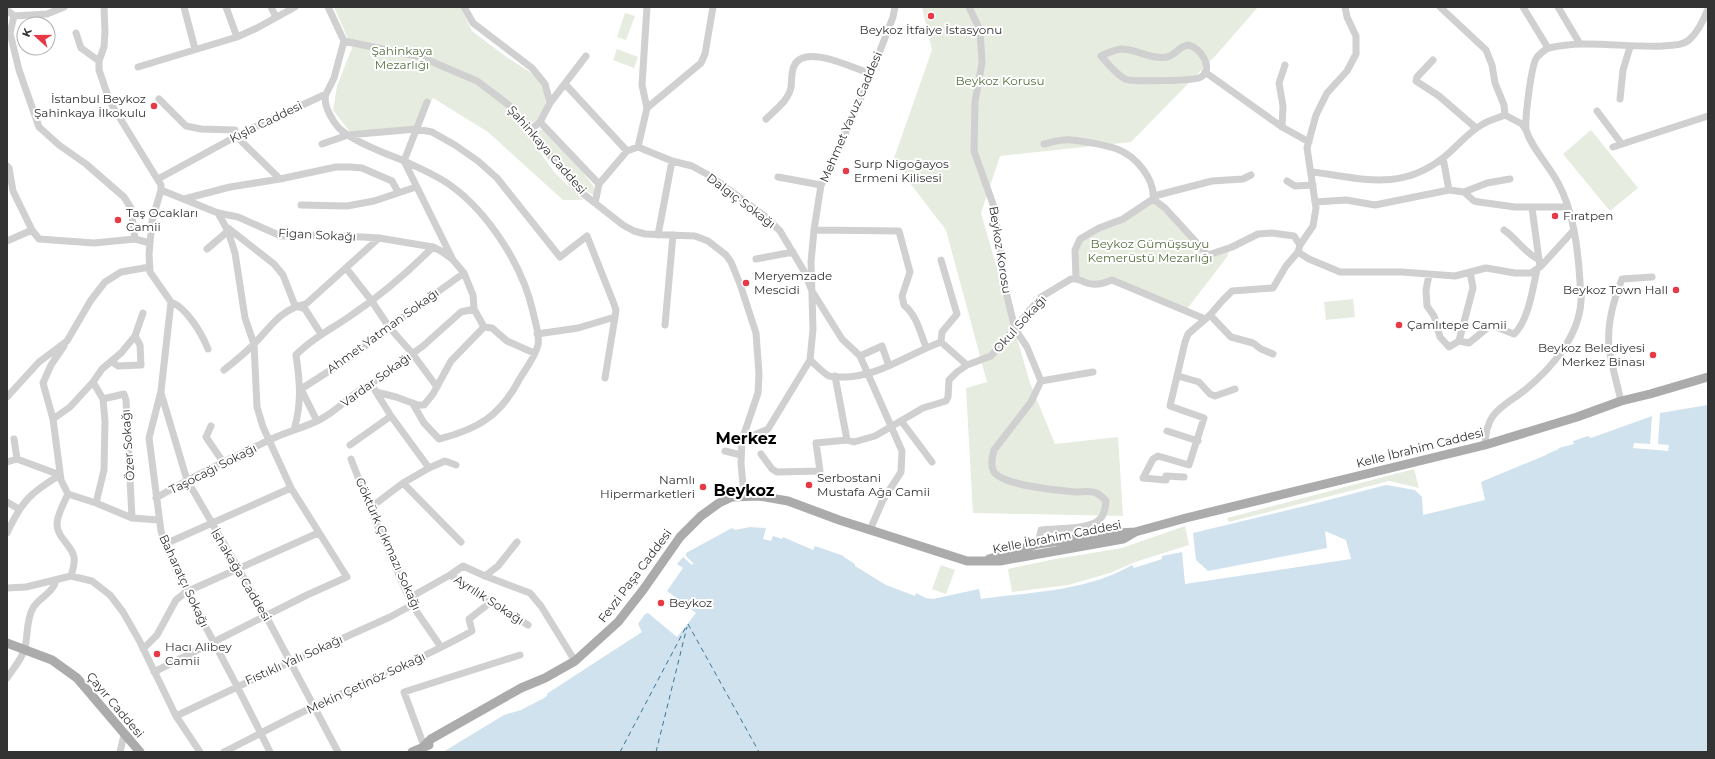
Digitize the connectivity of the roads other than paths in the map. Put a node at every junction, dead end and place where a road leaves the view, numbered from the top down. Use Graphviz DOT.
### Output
graph roads {
  1 [pos="64,7"];
  2 [pos="104,7"];
  3 [pos="184,7"];
  4 [pos="226,7"];
  5 [pos="271,7"];
  6 [pos="295,7"];
  7 [pos="328,7"];
  8 [pos="464,7"];
  9 [pos="647,7"];
  10 [pos="713,7"];
  11 [pos="895,7"];
  12 [pos="969,7"];
  13 [pos="1345,7"];
  14 [pos="1440,7"];
  15 [pos="1523,7"];
  16 [pos="1558,7"];
  17 [pos="1708,9"];
  18 [pos="7,10"];
  19 [pos="14,16"];
  20 [pos="276,17"];
  21 [pos="8,33"];
  22 [pos="76,33"];
  23 [pos="237,37"];
  24 [pos="344,41"];
  25 [pos="1580,44"];
  26 [pos="1630,47"];
  27 [pos="1548,48"];
  28 [pos="195,49"];
  29 [pos="586,56"];
  30 [pos="1433,60"];
  31 [pos="99,61"];
  32 [pos="1285,65"];
  33 [pos="138,67"];
  34 [pos="1205,72"];
  35 [pos="870,74"];
  36 [pos="565,84"];
  37 [pos="326,94"];
  38 [pos="159,99"];
  39 [pos="1620,99"];
  40 [pos="427,102"];
  41 [pos="550,103"];
  42 [pos="647,108"];
  43 [pos="1597,111"];
  44 [pos="1505,115"];
  45 [pos="1708,116"];
  46 [pos="766,119"];
  47 [pos="540,122"];
  48 [pos="1282,127"];
  49 [pos="1476,128"];
  50 [pos="416,129"];
  51 [pos="1526,130"];
  52 [pos="529,131"];
  53 [pos="348,135"];
  54 [pos="236,136"];
  55 [pos="1309,142"];
  56 [pos="1621,143"];
  57 [pos="322,144"];
  58 [pos="1044,144"];
  59 [pos="638,147"];
  60 [pos="1613,147"];
  61 [pos="627,151"];
  62 [pos="1443,158"];
  63 [pos="404,161"];
  64 [pos="672,161"];
  65 [pos="7,166"];
  66 [pos="1312,172"];
  67 [pos="1252,175"];
  68 [pos="778,177"];
  69 [pos="158,179"];
  70 [pos="280,179"];
  71 [pos="1510,179"];
  72 [pos="1287,181"];
  73 [pos="599,184"];
  74 [pos="821,185"];
  75 [pos="1313,185"];
  76 [pos="416,187"];
  77 [pos="161,190"];
  78 [pos="1449,190"];
  79 [pos="398,192"];
  80 [pos="1464,192"];
  81 [pos="10,194"];
  82 [pos="1153,197"];
  83 [pos="184,199"];
  84 [pos="1315,202"];
  85 [pos="595,203"];
  86 [pos="301,205"];
  87 [pos="1568,207"];
  88 [pos="1532,208"];
  89 [pos="218,213"];
  90 [pos="227,229"];
  91 [pos="32,230"];
  92 [pos="814,230"];
  93 [pos="1504,230"];
  94 [pos="1573,231"];
  95 [pos="658,235"];
  96 [pos="673,235"];
  97 [pos="379,238"];
  98 [pos="135,239"];
  99 [pos="7,241"];
  100 [pos="150,243"];
  101 [pos="433,248"];
  102 [pos="1299,248"];
  103 [pos="207,249"];
  104 [pos="793,252"];
  105 [pos="1538,258"];
  106 [pos="756,259"];
  107 [pos="453,260"];
  108 [pos="941,260"];
  109 [pos="150,268"];
  110 [pos="346,268"];
  111 [pos="1538,268"];
  112 [pos="1470,272"];
  113 [pos="464,273"];
  114 [pos="1429,275"];
  115 [pos="1652,277"];
  116 [pos="1076,278"];
  117 [pos="812,291"];
  118 [pos="371,300"];
  119 [pos="171,302"];
  120 [pos="296,306"];
  121 [pos="474,308"];
  122 [pos="143,313"];
  123 [pos="614,317"];
  124 [pos="1208,317"];
  125 [pos="665,325"];
  126 [pos="389,327"];
  127 [pos="484,327"];
  128 [pos="1014,329"];
  129 [pos="321,334"];
  130 [pos="537,334"];
  131 [pos="134,336"];
  132 [pos="68,341"];
  133 [pos="1459,341"];
  134 [pos="941,342"];
  135 [pos="254,344"];
  136 [pos="926,347"];
  137 [pos="208,349"];
  138 [pos="412,353"];
  139 [pos="534,354"];
  140 [pos="1273,354"];
  141 [pos="860,356"];
  142 [pos="810,360"];
  143 [pos="111,361"];
  144 [pos="967,365"];
  145 [pos="889,366"];
  146 [pos="224,370"];
  147 [pos="1093,372"];
  148 [pos="868,373"];
  149 [pos="835,376"];
  150 [pos="1178,376"];
  151 [pos="1708,377"];
  152 [pos="605,378"];
  153 [pos="1041,381"];
  154 [pos="93,382"];
  155 [pos="370,384"];
  156 [pos="437,387"];
  157 [pos="301,389"];
  158 [pos="1235,389"];
  159 [pos="161,392"];
  160 [pos="376,392"];
  161 [pos="7,396"];
  162 [pos="103,399"];
  163 [pos="1621,401"];
  164 [pos="413,404"];
  165 [pos="391,416"];
  166 [pos="53,419"];
  167 [pos="317,421"];
  168 [pos="902,422"];
  169 [pos="211,426"];
  170 [pos="891,428"];
  171 [pos="294,430"];
  172 [pos="1167,431"];
  173 [pos="14,439"];
  174 [pos="270,440"];
  175 [pos="742,440"];
  176 [pos="847,440"];
  177 [pos="1198,441"];
  178 [pos="350,445"];
  179 [pos="1485,445"];
  180 [pos="725,451"];
  181 [pos="761,454"];
  182 [pos="741,455"];
  183 [pos="351,459"];
  184 [pos="17,460"];
  185 [pos="7,462"];
  186 [pos="223,462"];
  187 [pos="932,462"];
  188 [pos="456,465"];
  189 [pos="429,468"];
  190 [pos="60,475"];
  191 [pos="1184,477"];
  192 [pos="187,480"];
  193 [pos="403,483"];
  194 [pos="291,488"];
  195 [pos="68,494"];
  196 [pos="744,496"];
  197 [pos="156,498"];
  198 [pos="7,502"];
  199 [pos="96,503"];
  200 [pos="370,508"];
  201 [pos="19,509"];
  202 [pos="132,518"];
  203 [pos="159,520"];
  204 [pos="211,524"];
  205 [pos="870,530"];
  206 [pos="1135,532"];
  207 [pos="7,533"];
  208 [pos="318,533"];
  209 [pos="461,542"];
  210 [pos="516,542"];
  211 [pos="165,544"];
  212 [pos="1038,544"];
  213 [pos="982,561"];
  214 [pos="238,568"];
  215 [pos="450,575"];
  216 [pos="71,576"];
  217 [pos="485,576"];
  218 [pos="56,580"];
  219 [pos="7,588"];
  220 [pos="186,592"];
  221 [pos="411,601"];
  222 [pos="491,602"];
  223 [pos="266,616"];
  224 [pos="528,625"];
  225 [pos="213,642"];
  226 [pos="7,643"];
  227 [pos="441,647"];
  228 [pos="25,649"];
  229 [pos="143,649"];
  230 [pos="520,655"];
  231 [pos="575,661"];
  232 [pos="290,662"];
  233 [pos="154,672"];
  234 [pos="7,678"];
  235 [pos="238,686"];
  236 [pos="314,706"];
  237 [pos="176,716"];
  238 [pos="261,734"];
  239 [pos="124,735"];
  240 [pos="424,746"];
  241 [pos="120,752"];
  242 [pos="140,752"];
  243 [pos="200,752"];
  244 [pos="224,752"];
  245 [pos="270,752"];
  246 [pos="338,752"];
  247 [pos="412,752"];
  1 -- 19 [label="street"];
  2 -- 31 [label="street"];
  3 -- 28 [label="street"];
  4 -- 23 [label="street"];
  5 -- 20 [label="street"];
  6 -- 20 [label="street"];
  7 -- 24 [label="street"];
  8 -- 41 [label="street"];
  9 -- 42 [label="street"];
  10 -- 42 [label="street"];
  11 -- 35 [label="street, Mehmet Yavuz Caddesi"];
  12 -- 128 [label="street, Beykoz Korosu"];
  13 -- 55 [label="street"];
  14 -- 44 [label="street"];
  15 -- 27 [label="street"];
  16 -- 25 [label="street"];
  17 -- 26 [label="street"];
  18 -- 19 [label="street"];
  19 -- 21 [label="street"];
  20 -- 23 [label="street"];
  21 -- 98 [label="street"];
  22 -- 31 [label="street"];
  23 -- 28 [label="street"];
  24 -- 37 [label="street"];
  24 -- 52 [label="street, Şahinkaya Caddesi"];
  25 -- 26 [label="street"];
  25 -- 27 [label="street"];
  26 -- 39 [label="street"];
  27 -- 51 [label="street"];
  28 -- 33 [label="street"];
  29 -- 36 [label="street"];
  30 -- 49 [label="street"];
  31 -- 69 [label="street"];
  32 -- 48 [label="street"];
  34 -- 34 [label="street"];
  34 -- 48 [label="street"];
  35 -- 46 [label="street"];
  35 -- 74 [label="street, Mehmet Yavuz Caddesi"];
  36 -- 41 [label="street"];
  36 -- 61 [label="street"];
  37 -- 53 [label="street"];
  37 -- 54 [label="street, Kışla Caddesi"];
  38 -- 54 [label="street"];
  40 -- 50 [label="street"];
  41 -- 47 [label="street"];
  42 -- 59 [label="street"];
  43 -- 56 [label="street"];
  44 -- 49 [label="street"];
  44 -- 51 [label="street"];
  45 -- 56 [label="street"];
  47 -- 52 [label="street"];
  47 -- 73 [label="street"];
  48 -- 55 [label="street"];
  49 -- 62 [label="street"];
  50 -- 53 [label="street"];
  50 -- 63 [label="street"];
  50 -- 123 [label="street"];
  51 -- 87 [label="street"];
  52 -- 85 [label="street, Şahinkaya Caddesi"];
  53 -- 57 [label="street"];
  53 -- 63 [label="street"];
  54 -- 69 [label="street, Kışla Caddesi"];
  54 -- 70 [label="street"];
  55 -- 66 [label="street"];
  56 -- 60 [label="street"];
  58 -- 82 [label="street"];
  59 -- 61 [label="street"];
  59 -- 64 [label="street, Dalgıç Sokağı"];
  61 -- 73 [label="street"];
  62 -- 66 [label="street"];
  62 -- 78 [label="street"];
  63 -- 76 [label="street"];
  63 -- 130 [label="street"];
  64 -- 95 [label="street"];
  64 -- 104 [label="street, Dalgıç Sokağı"];
  65 -- 81 [label="street"];
  66 -- 75 [label="street"];
  67 -- 82 [label="street"];
  68 -- 74 [label="street"];
  69 -- 77 [label="street"];
  70 -- 79 [label="street"];
  70 -- 83 [label="street"];
  71 -- 80 [label="street"];
  72 -- 75 [label="street"];
  73 -- 85 [label="street"];
  74 -- 92 [label="street, Mehmet Yavuz Caddesi"];
  75 -- 84 [label="street"];
  76 -- 79 [label="street"];
  76 -- 107 [label="street"];
  77 -- 83 [label="street, Figan Sokağı"];
  77 -- 100 [label="street"];
  78 -- 80 [label="street"];
  78 -- 84 [label="street"];
  79 -- 86 [label="street"];
  80 -- 88 [label="street"];
  81 -- 91 [label="street"];
  82 -- 102 [label="street"];
  82 -- 116 [label="street"];
  83 -- 89 [label="street, Figan Sokağı"];
  84 -- 102 [label="street"];
  85 -- 95 [label="street, Şahinkaya Caddesi"];
  87 -- 88 [label="street"];
  87 -- 94 [label="street"];
  88 -- 105 [label="street"];
  89 -- 90 [label="street"];
  89 -- 97 [label="street, Figan Sokağı"];
  90 -- 103 [label="street"];
  90 -- 120 [label="street"];
  90 -- 135 [label="street"];
  91 -- 98 [label="street"];
  91 -- 99 [label="street"];
  92 -- 117 [label="street, Mehmet Yavuz Caddesi"];
  92 -- 136 [label="street"];
  93 -- 105 [label="street"];
  94 -- 111 [label="street"];
  94 -- 179 [label="street"];
  95 -- 96 [label="street, Şahinkaya Caddesi"];
  96 -- 125 [label="street"];
  96 -- 175 [label="street, Şahinkaya Caddesi"];
  97 -- 101 [label="street, Figan Sokağı"];
  97 -- 110 [label="street"];
  98 -- 100 [label="street"];
  100 -- 109 [label="street"];
  101 -- 107 [label="street, Figan Sokağı"];
  101 -- 118 [label="street"];
  102 -- 114 [label="street"];
  102 -- 124 [label="street"];
  104 -- 106 [label="street"];
  104 -- 117 [label="street, Dalgıç Sokağı"];
  105 -- 111 [label="street"];
  107 -- 113 [label="street"];
  108 -- 134 [label="street"];
  109 -- 119 [label="street"];
  109 -- 132 [label="street"];
  110 -- 118 [label="street"];
  110 -- 120 [label="street"];
  111 -- 112 [label="street"];
  111 -- 133 [label="street"];
  112 -- 114 [label="street"];
  112 -- 133 [label="street"];
  113 -- 121 [label="street"];
  113 -- 126 [label="street, Ahmet Yatman Sokağı"];
  114 -- 133 [label="street"];
  115 -- 163 [label="street"];
  116 -- 124 [label="street"];
  116 -- 128 [label="street, Okul Sokağı"];
  117 -- 141 [label="street"];
  117 -- 142 [label="street, Mehmet Yavuz Caddesi"];
  118 -- 126 [label="street"];
  118 -- 129 [label="street"];
  119 -- 137 [label="street"];
  119 -- 159 [label="street, Baharatçı Sokağı"];
  120 -- 129 [label="street"];
  120 -- 135 [label="street"];
  121 -- 127 [label="street"];
  121 -- 138 [label="street, Vardar Sokağı"];
  122 -- 131 [label="street"];
  123 -- 130 [label="street"];
  123 -- 152 [label="street"];
  124 -- 140 [label="street"];
  124 -- 150 [label="street"];
  126 -- 138 [label="street"];
  126 -- 157 [label="street, Ahmet Yatman Sokağı"];
  127 -- 139 [label="street"];
  127 -- 156 [label="street"];
  128 -- 144 [label="street, Okul Sokağı"];
  128 -- 153 [label="street"];
  129 -- 157 [label="street"];
  130 -- 139 [label="street"];
  131 -- 143 [label="street"];
  131 -- 143 [label="street"];
  132 -- 161 [label="street"];
  132 -- 166 [label="street"];
  134 -- 136 [label="street"];
  134 -- 144 [label="street"];
  135 -- 146 [label="street"];
  135 -- 174 [label="street"];
  136 -- 145 [label="street"];
  138 -- 155 [label="street, Vardar Sokağı"];
  138 -- 156 [label="street"];
  139 -- 164 [label="street"];
  141 -- 145 [label="street"];
  141 -- 148 [label="street"];
  142 -- 149 [label="street"];
  142 -- 175 [label="street, Mehmet Yavuz Caddesi"];
  143 -- 154 [label="street"];
  144 -- 168 [label="street, Okul Sokağı"];
  145 -- 148 [label="street"];
  147 -- 153 [label="street"];
  148 -- 149 [label="street"];
  148 -- 170 [label="street"];
  149 -- 176 [label="street"];
  150 -- 158 [label="street"];
  150 -- 177 [label="street"];
  151 -- 163 [label="main road, Kelle İbrahim Caddesi"];
  153 -- 212 [label="street"];
  154 -- 162 [label="street"];
  154 -- 166 [label="street"];
  155 -- 160 [label="street"];
  155 -- 167 [label="street, Vardar Sokağı"];
  156 -- 164 [label="street"];
  157 -- 167 [label="street"];
  157 -- 171 [label="street"];
  159 -- 192 [label="street, İshakağa Caddesi"];
  159 -- 197 [label="street, Baharatçı Sokağı"];
  160 -- 164 [label="street"];
  160 -- 165 [label="street"];
  162 -- 199 [label="street"];
  162 -- 202 [label="street, Özer Sokağı"];
  163 -- 179 [label="main road, Kelle İbrahim Caddesi"];
  165 -- 178 [label="street"];
  165 -- 189 [label="street"];
  166 -- 190 [label="street"];
  167 -- 171 [label="street, Vardar Sokağı"];
  168 -- 170 [label="street"];
  168 -- 187 [label="street"];
  169 -- 186 [label="street"];
  170 -- 176 [label="street"];
  170 -- 205 [label="street"];
  171 -- 174 [label="street, Vardar Sokağı"];
  172 -- 177 [label="street"];
  173 -- 184 [label="street"];
  174 -- 186 [label="street, Taşocağı Sokağı"];
  174 -- 194 [label="street"];
  175 -- 182 [label="street, Şahinkaya Caddesi"];
  176 -- 181 [label="street"];
  177 -- 191 [label="street"];
  179 -- 206 [label="main road, Kelle İbrahim Caddesi"];
  180 -- 182 [label="street"];
  182 -- 196 [label="street, Şahinkaya Caddesi"];
  183 -- 200 [label="street, Göktürk Çıkmazı Sokağı"];
  184 -- 185 [label="street"];
  184 -- 190 [label="street"];
  186 -- 192 [label="street, Taşocağı Sokağı"];
  188 -- 189 [label="street"];
  189 -- 193 [label="street"];
  190 -- 195 [label="street"];
  190 -- 201 [label="street"];
  192 -- 197 [label="street, Taşocağı Sokağı"];
  192 -- 204 [label="street, İshakağa Caddesi"];
  193 -- 200 [label="street"];
  193 -- 209 [label="street"];
  194 -- 204 [label="street"];
  194 -- 208 [label="street"];
  195 -- 199 [label="street"];
  195 -- 216 [label="street"];
  196 -- 205 [label="main road, Kelle İbrahim Caddesi"];
  196 -- 231 [label="main road, Fevzi Paşa Caddesi"];
  197 -- 203 [label="street, Baharatçı Sokağı"];
  198 -- 201 [label="street"];
  199 -- 202 [label="street"];
  200 -- 221 [label="street, Göktürk Çıkmazı Sokağı"];
  201 -- 207 [label="street"];
  202 -- 203 [label="street"];
  203 -- 211 [label="street, Baharatçı Sokağı"];
  204 -- 211 [label="street"];
  204 -- 214 [label="street, İshakağa Caddesi"];
  205 -- 213 [label="main road, Kelle İbrahim Caddesi"];
  206 -- 212 [label="main road, Kelle İbrahim Caddesi"];
  206 -- 213 [label="main road, Kelle İbrahim Caddesi"];
  208 -- 214 [label="street"];
  208 -- 223 [label="street"];
  210 -- 217 [label="street"];
  211 -- 220 [label="street, Baharatçı Sokağı"];
  212 -- 213 [label="main road, Kelle İbrahim Caddesi"];
  214 -- 220 [label="street"];
  214 -- 223 [label="street, İshakağa Caddesi"];
  215 -- 217 [label="street, Fıstıklı Yalı Sokağı"];
  215 -- 221 [label="street, Fıstıklı Yalı Sokağı"];
  215 -- 222 [label="street, Ayrılık Sokağı"];
  216 -- 218 [label="street"];
  216 -- 229 [label="street"];
  217 -- 231 [label="street"];
  218 -- 219 [label="street"];
  218 -- 228 [label="street"];
  220 -- 225 [label="street, Baharatçı Sokağı"];
  220 -- 229 [label="street"];
  221 -- 227 [label="street, Göktürk Çıkmazı Sokağı"];
  221 -- 232 [label="street, Fıstıklı Yalı Sokağı"];
  222 -- 224 [label="street, Ayrılık Sokağı"];
  222 -- 227 [label="street, Mekin Çetinöz Sokağı"];
  223 -- 225 [label="street"];
  223 -- 232 [label="street, İshakağa Caddesi"];
  225 -- 233 [label="street"];
  225 -- 235 [label="street, Baharatçı Sokağı"];
  226 -- 228 [label="main road, Çayır Caddesi"];
  227 -- 236 [label="street, Mekin Çetinöz Sokağı"];
  228 -- 234 [label="street"];
  228 -- 239 [label="main road, Çayır Caddesi"];
  229 -- 233 [label="street"];
  230 -- 240 [label="street"];
  231 -- 240 [label="main road, Fevzi Paşa Caddesi"];
  232 -- 235 [label="street, Fıstıklı Yalı Sokağı"];
  232 -- 236 [label="street, İshakağa Caddesi"];
  233 -- 237 [label="street"];
  235 -- 237 [label="street, Fıstıklı Yalı Sokağı"];
  235 -- 238 [label="street, Baharatçı Sokağı"];
  236 -- 238 [label="street, Mekin Çetinöz Sokağı"];
  236 -- 246 [label="street, İshakağa Caddesi"];
  237 -- 243 [label="street"];
  238 -- 244 [label="street, Mekin Çetinöz Sokağı"];
  238 -- 245 [label="street, Baharatçı Sokağı"];
  239 -- 241 [label="street"];
  239 -- 242 [label="main road, Çayır Caddesi"];
  240 -- 247 [label="main road, Fevzi Paşa Caddesi"];
}
